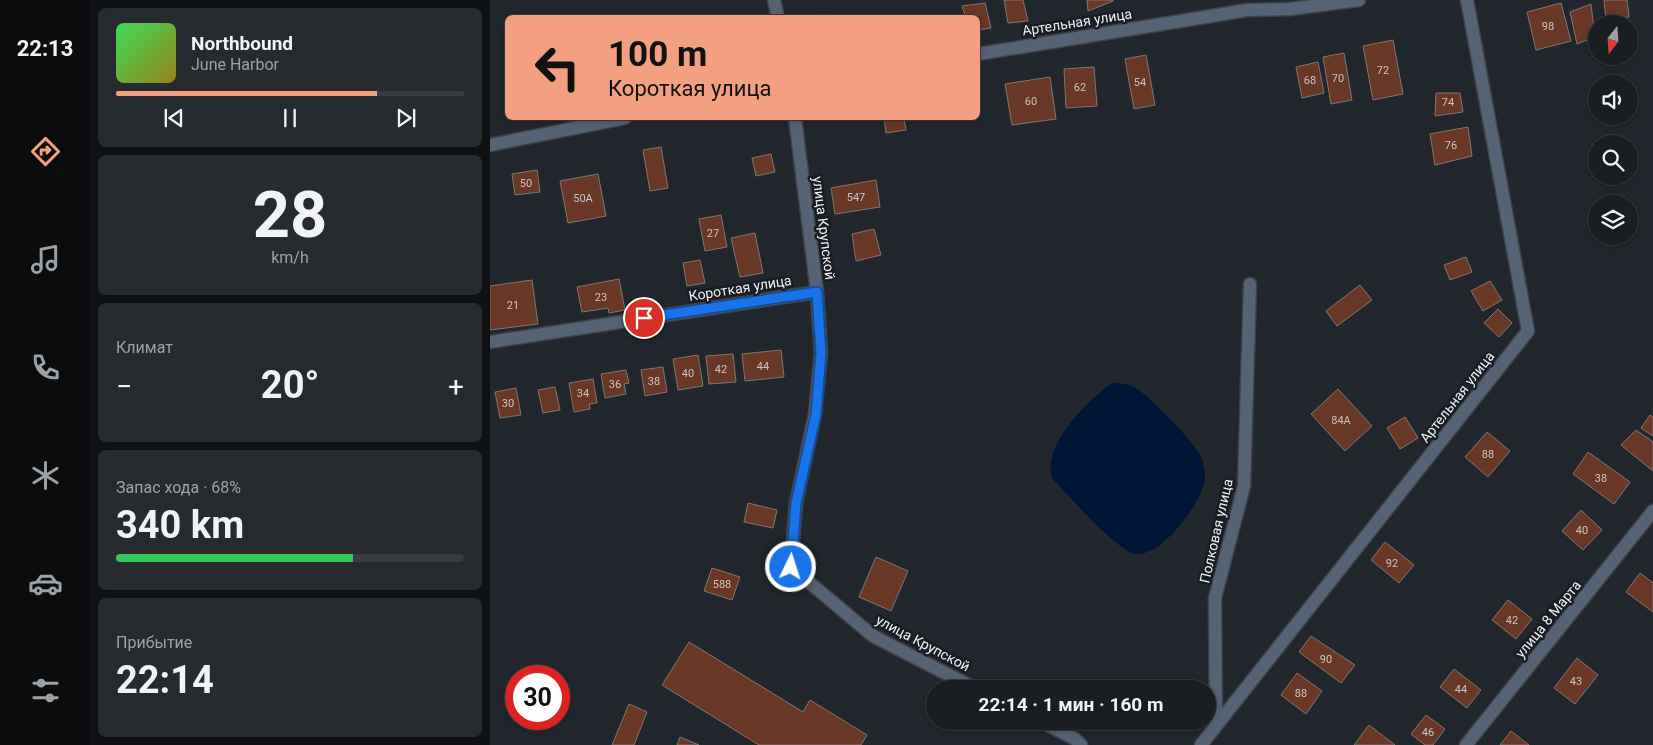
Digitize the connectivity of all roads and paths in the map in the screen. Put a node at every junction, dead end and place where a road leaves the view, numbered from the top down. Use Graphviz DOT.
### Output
graph roads {
  1 [pos="774,0"];
  2 [pos="1359,0"];
  3 [pos="1467,0"];
  4 [pos="1248,5"];
  5 [pos="777,15"];
  6 [pos="980,54"];
  7 [pos="615,120"];
  8 [pos="795,120"];
  9 [pos="490,145"];
  10 [pos="1250,284"];
  11 [pos="817,292"];
  12 [pos="490,342"];
  13 [pos="1653,511"];
  14 [pos="959,680"];
  15 [pos="1216,680"];
  16 [pos="1216,726"];
  17 [pos="1057,730"];
  18 [pos="1213,730"];
  19 [pos="1081,745"];
  20 [pos="1201,745"];
  21 [pos="1466,745"];
  1 -- 5 [label="street"];
  2 -- 4 [label="street, Артельная улица"];
  3 -- 16 [label="street, Артельная улица"];
  4 -- 6 [label="street, Артельная улица"];
  7 -- 9 [label="street"];
  8 -- 11 [label="street, улица Крупской"];
  10 -- 15 [label="street, Полковая улица"];
  11 -- 12 [label="street, Короткая улица"];
  11 -- 14 [label="street, улица Крупской"];
  13 -- 21 [label="street, улица 8 Марта"];
  17 -- 19 [label="street"];
  18 -- 20 [label="street, Артельная улица"];
}
